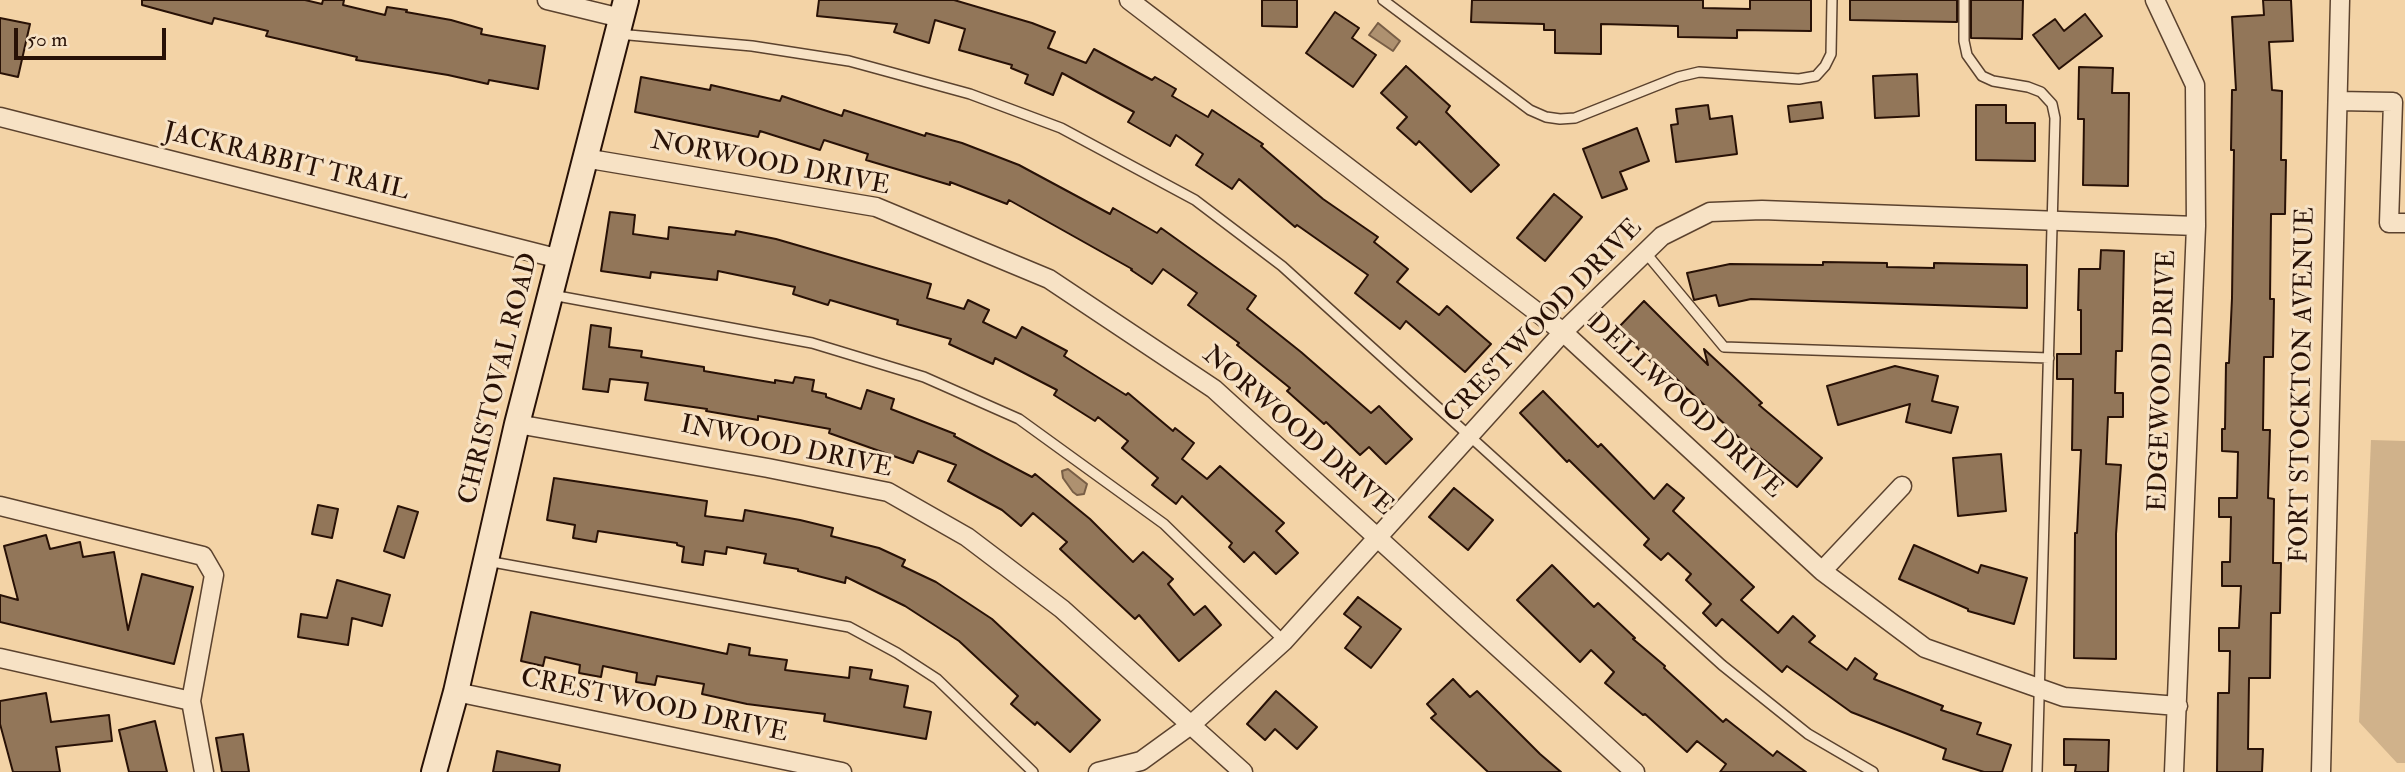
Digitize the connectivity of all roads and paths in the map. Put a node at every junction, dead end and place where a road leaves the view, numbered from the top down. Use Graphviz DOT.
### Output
graph roads {
  1 [pos="547,0"];
  2 [pos="1129,0"];
  3 [pos="1383,0"];
  4 [pos="1832,0"];
  5 [pos="1964,0"];
  6 [pos="2155,0"];
  7 [pos="2340,0"];
  8 [pos="621,17"];
  9 [pos="2337,101"];
  10 [pos="0,117"];
  11 [pos="584,158"];
  12 [pos="2052,221"];
  13 [pos="2405,223"];
  14 [pos="2196,226"];
  15 [pos="1645,252"];
  16 [pos="560,259"];
  17 [pos="550,295"];
  18 [pos="1563,332"];
  19 [pos="2049,358"];
  20 [pos="517,424"];
  21 [pos="1469,435"];
  22 [pos="1902,486"];
  23 [pos="0,506"];
  24 [pos="1378,535"];
  25 [pos="486,561"];
  26 [pos="1822,571"];
  27 [pos="1284,641"];
  28 [pos="0,658"];
  29 [pos="2039,688"];
  30 [pos="456,692"];
  31 [pos="191,701"];
  32 [pos="2178,706"];
  33 [pos="1192,724"];
  34 [pos="204,772"];
  35 [pos="434,772"];
  36 [pos="842,772"];
  37 [pos="1033,772"];
  38 [pos="1098,772"];
  39 [pos="1243,772"];
  40 [pos="1635,772"];
  41 [pos="1873,772"];
  42 [pos="2037,772"];
  43 [pos="2174,772"];
  44 [pos="2320,772"];
  1 -- 8 [label="street"];
  2 -- 18 [label="street, DELLWOOD DRIVE"];
  3 -- 4 [label="lane"];
  5 -- 12 [label="lane"];
  6 -- 14 [label="street, EDGEWOOD DRIVE"];
  7 -- 9 [label="street, FORT STOCKTON AVENUE"];
  8 -- 11 [label="street, CHRISTOVAL ROAD"];
  8 -- 21 [label="lane"];
  9 -- 13 [label="street"];
  9 -- 44 [label="street, FORT STOCKTON AVENUE"];
  10 -- 16 [label="street, JACKRABBIT TRAIL"];
  11 -- 16 [label="street, CHRISTOVAL ROAD"];
  11 -- 24 [label="street, NORWOOD DRIVE"];
  12 -- 14 [label="street, CRESTWOOD DRIVE"];
  12 -- 15 [label="street, CRESTWOOD DRIVE"];
  12 -- 19 [label="lane"];
  14 -- 32 [label="street, EDGEWOOD DRIVE"];
  15 -- 18 [label="street, CRESTWOOD DRIVE"];
  15 -- 19 [label="lane"];
  16 -- 17 [label="street, CHRISTOVAL ROAD"];
  17 -- 20 [label="street, CHRISTOVAL ROAD"];
  17 -- 27 [label="lane"];
  18 -- 21 [label="street, CRESTWOOD DRIVE"];
  18 -- 26 [label="street, DELLWOOD DRIVE"];
  19 -- 29 [label="lane"];
  20 -- 25 [label="street, CHRISTOVAL ROAD"];
  20 -- 33 [label="street, INWOOD DRIVE"];
  21 -- 24 [label="street, CRESTWOOD DRIVE"];
  21 -- 41 [label="lane"];
  22 -- 26 [label="street"];
  23 -- 31 [label="street"];
  24 -- 27 [label="street, CRESTWOOD DRIVE"];
  24 -- 40 [label="street, NORWOOD DRIVE"];
  25 -- 30 [label="street, CHRISTOVAL ROAD"];
  25 -- 37 [label="lane"];
  26 -- 29 [label="street, DELLWOOD DRIVE"];
  27 -- 33 [label="street, CRESTWOOD DRIVE"];
  28 -- 31 [label="street"];
  29 -- 32 [label="street, DELLWOOD DRIVE"];
  29 -- 42 [label="lane"];
  30 -- 35 [label="street, CHRISTOVAL ROAD"];
  30 -- 36 [label="street, CRESTWOOD DRIVE"];
  31 -- 34 [label="street"];
  32 -- 43 [label="street, EDGEWOOD DRIVE"];
  33 -- 38 [label="street, CRESTWOOD DRIVE"];
  33 -- 39 [label="street, INWOOD DRIVE"];
}
